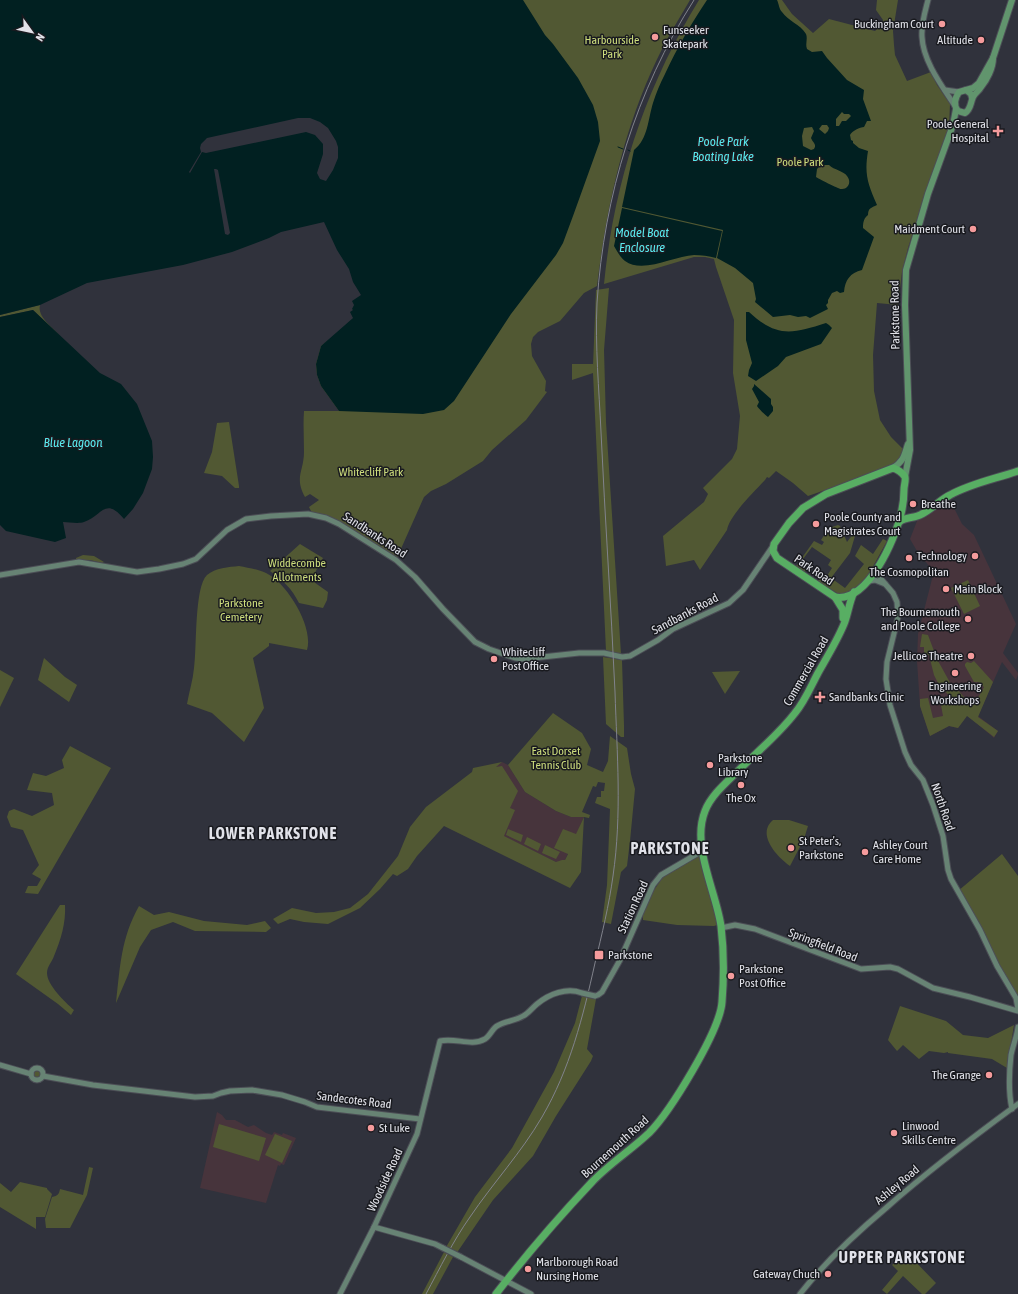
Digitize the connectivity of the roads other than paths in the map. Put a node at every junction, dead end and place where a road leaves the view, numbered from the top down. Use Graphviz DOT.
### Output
graph roads {
  1 [pos="928,0"];
  2 [pos="1012,0"];
  3 [pos="993,58"];
  4 [pos="945,90"];
  5 [pos="966,90"];
  6 [pos="959,92"];
  7 [pos="972,98"];
  8 [pos="955,107"];
  9 [pos="964,113"];
  10 [pos="953,125"];
  11 [pos="909,440"];
  12 [pos="895,469"];
  13 [pos="1018,471"];
  14 [pos="905,477"];
  15 [pos="904,499"];
  16 [pos="922,515"];
  17 [pos="899,523"];
  18 [pos="774,544"];
  19 [pos="777,558"];
  20 [pos="761,563"];
  21 [pos="877,569"];
  22 [pos="0,575"];
  23 [pos="869,581"];
  24 [pos="886,584"];
  25 [pos="854,592"];
  26 [pos="835,597"];
  27 [pos="842,628"];
  28 [pos="702,851"];
  29 [pos="721,928"];
  30 [pos="1018,1010"];
  31 [pos="499,1025"];
  32 [pos="1018,1027"];
  33 [pos="0,1065"];
  34 [pos="31,1074"];
  35 [pos="43,1076"];
  36 [pos="1018,1104"];
  37 [pos="1012,1109"];
  38 [pos="420,1119"];
  39 [pos="374,1228"];
  40 [pos="506,1281"];
  41 [pos="340,1294"];
  42 [pos="496,1294"];
  43 [pos="532,1294"];
  44 [pos="800,1294"];
  1 -- 4 [label="street"];
  2 -- 3 [label="main road"];
  3 -- 5 [label="main road"];
  3 -- 7 [label="main road"];
  4 -- 6 [label="street"];
  4 -- 8 [label="street"];
  5 -- 6 [label="main road"];
  5 -- 7 [label="main road"];
  6 -- 8 [label="main road"];
  7 -- 9 [label="main road"];
  8 -- 9 [label="main road"];
  8 -- 10 [label="main road, Parkstone Road"];
  9 -- 10 [label="main road, Parkstone Road"];
  10 -- 11 [label="main road, Parkstone Road"];
  11 -- 12 [label="main road, Parkstone Road"];
  11 -- 14 [label="main road, Parkstone Road"];
  12 -- 14 [label="highway"];
  12 -- 18 [label="highway, Sandbanks Road"];
  13 -- 16 [label="highway"];
  14 -- 15 [label="highway, Parkstone Road"];
  15 -- 16 [label="highway"];
  15 -- 17 [label="highway, Parkstone Road"];
  16 -- 17 [label="highway"];
  17 -- 21 [label="highway, Parkstone Road"];
  18 -- 19 [label="highway, Park Road"];
  18 -- 20 [label="street, Sandbanks Road"];
  19 -- 20 [label="street"];
  19 -- 26 [label="highway, Park Road"];
  20 -- 22 [label="street, Sandbanks Road"];
  21 -- 23 [label="highway, Parkstone Road"];
  21 -- 24 [label="street, North Road"];
  23 -- 24 [label="street"];
  23 -- 25 [label="highway, Parkstone Road"];
  24 -- 30 [label="street, North Road"];
  25 -- 26 [label="highway, Park Road"];
  25 -- 27 [label="highway, Commercial Road"];
  26 -- 27 [label="highway, Commercial Road"];
  27 -- 28 [label="highway, Commercial Road"];
  28 -- 29 [label="highway, Commercial Road"];
  28 -- 31 [label="street, Station Road, bridge"];
  29 -- 30 [label="street, Springfield Road"];
  29 -- 40 [label="highway, Bournemouth Road"];
  31 -- 38 [label="street, Woodside Road"];
  32 -- 37 [label="street"];
  33 -- 34 [label="street"];
  34 -- 35 [label="street"];
  34 -- 35 [label="street"];
  35 -- 38 [label="street, Sandecotes Road"];
  36 -- 37 [label="street, Ashley Road"];
  37 -- 44 [label="street, Ashley Road"];
  38 -- 39 [label="street, Woodside Road"];
  39 -- 40 [label="street, bridge"];
  39 -- 41 [label="street, Woodside Road"];
  40 -- 42 [label="highway, Bournemouth Road"];
  40 -- 43 [label="street"];
}
